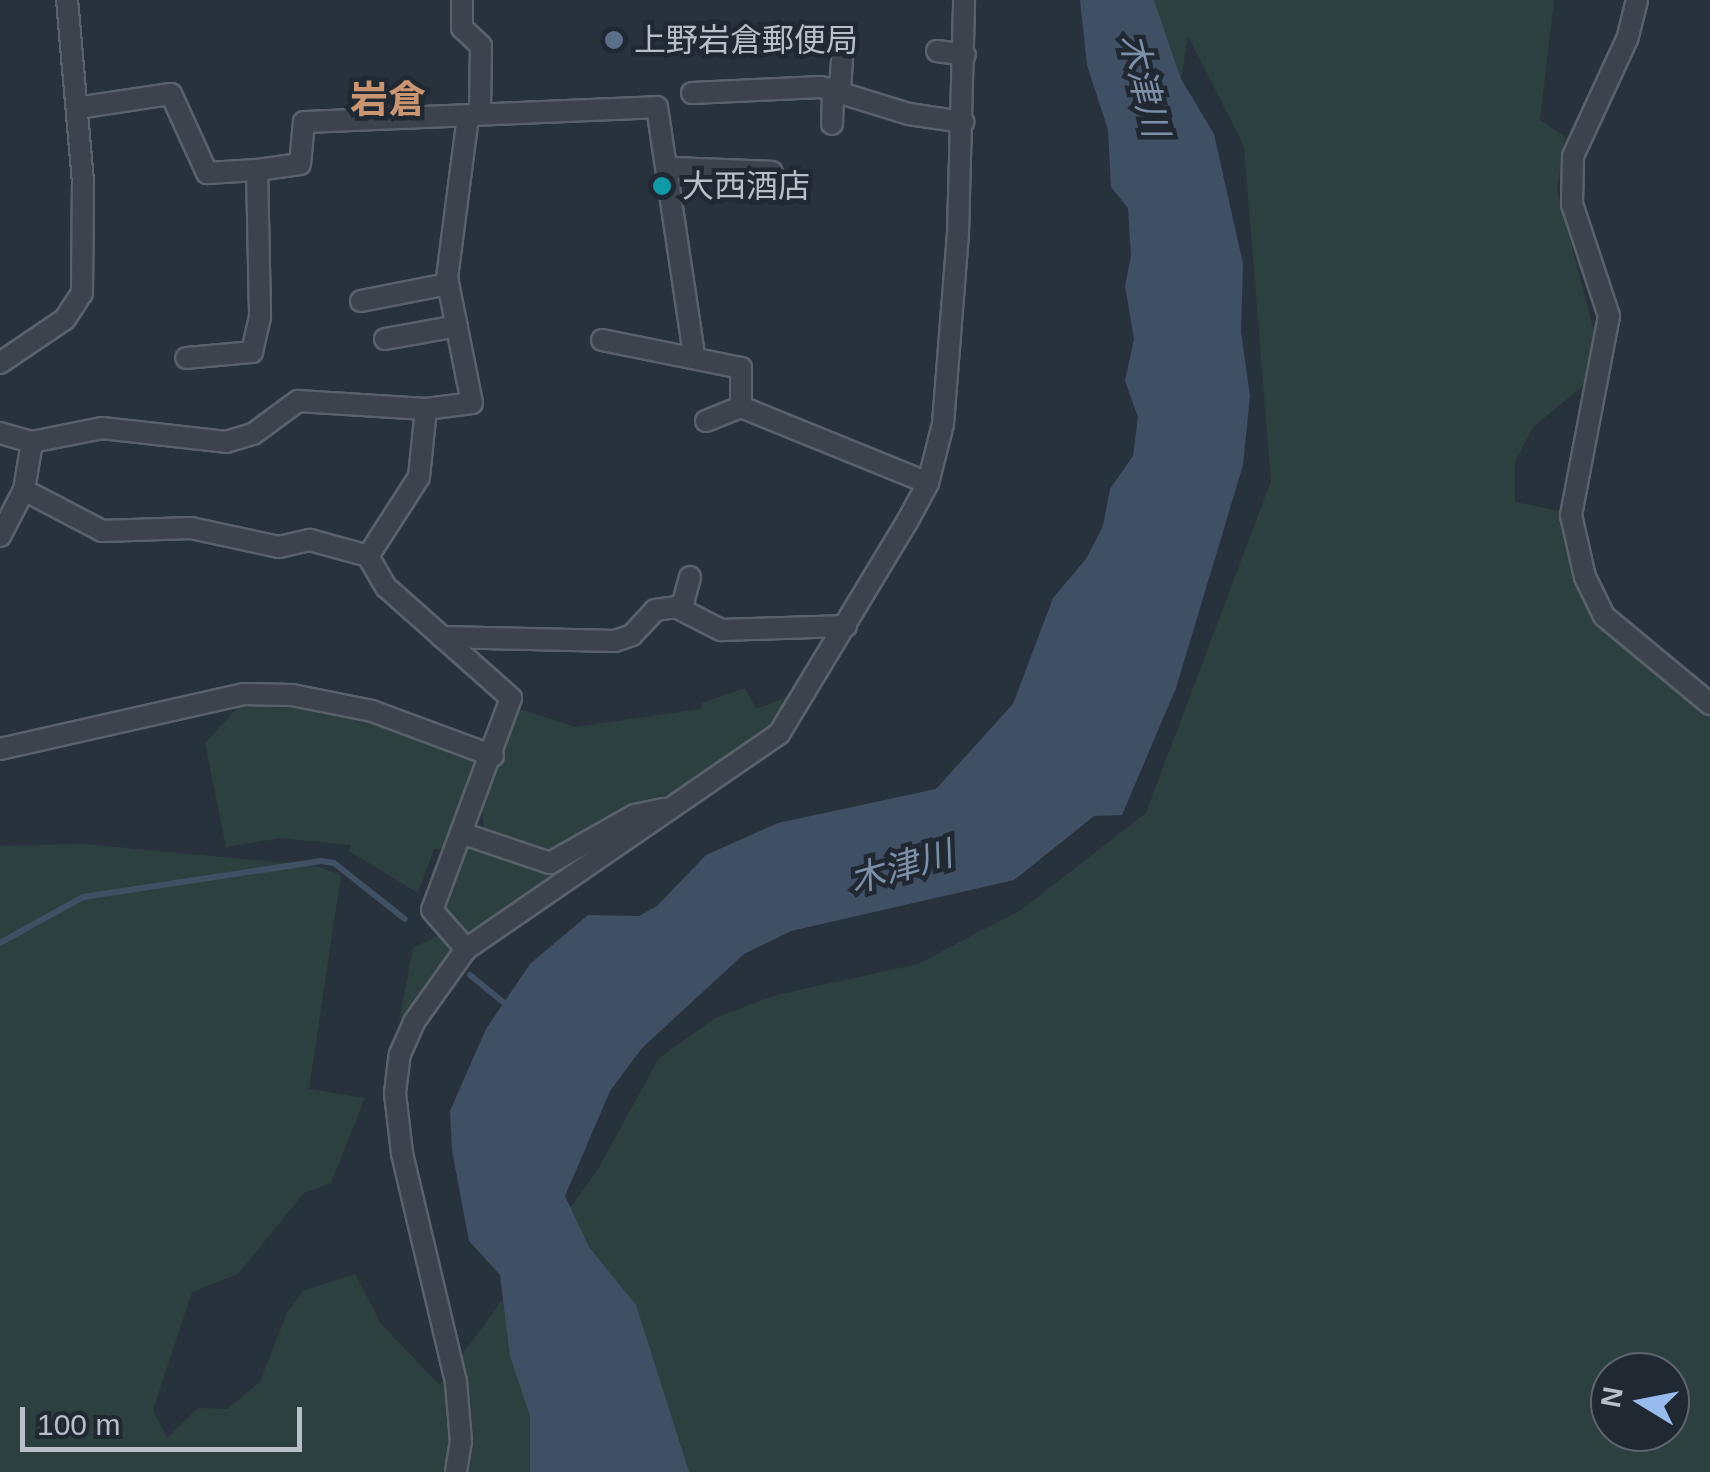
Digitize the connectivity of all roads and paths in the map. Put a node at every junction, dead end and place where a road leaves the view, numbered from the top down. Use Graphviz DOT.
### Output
graph roads {
  1 [pos="67,0"];
  2 [pos="462,0"];
  3 [pos="964,0"];
  4 [pos="1637,0"];
  5 [pos="937,51"];
  6 [pos="965,55"];
  7 [pos="842,58"];
  8 [pos="836,89"];
  9 [pos="692,94"];
  10 [pos="77,108"];
  11 [pos="474,114"];
  12 [pos="963,122"];
  13 [pos="832,124"];
  14 [pos="670,168"];
  15 [pos="257,170"];
  16 [pos="772,172"];
  17 [pos="448,284"];
  18 [pos="361,301"];
  19 [pos="457,326"];
  20 [pos="385,339"];
  21 [pos="602,340"];
  22 [pos="694,355"];
  23 [pos="186,358"];
  24 [pos="0,362"];
  25 [pos="741,407"];
  26 [pos="426,409"];
  27 [pos="706,421"];
  28 [pos="0,432"];
  29 [pos="32,442"];
  30 [pos="928,482"];
  31 [pos="24,490"];
  32 [pos="0,536"];
  33 [pos="368,556"];
  34 [pos="690,578"];
  35 [pos="682,607"];
  36 [pos="846,626"];
  37 [pos="442,637"];
  38 [pos="1710,704"];
  39 [pos="0,749"];
  40 [pos="494,756"];
  41 [pos="671,808"];
  42 [pos="461,833"];
  43 [pos="466,949"];
  44 [pos="456,1472"];
  1 -- 10 [label="street"];
  2 -- 11 [label="street"];
  3 -- 6 [label="street"];
  4 -- 38 [label="street"];
  5 -- 6 [label="street"];
  6 -- 12 [label="street"];
  7 -- 8 [label="street"];
  8 -- 9 [label="street"];
  8 -- 12 [label="street"];
  8 -- 13 [label="street"];
  10 -- 15 [label="street"];
  10 -- 24 [label="street"];
  11 -- 14 [label="street"];
  11 -- 15 [label="street"];
  11 -- 17 [label="street"];
  12 -- 30 [label="street"];
  14 -- 16 [label="street"];
  14 -- 22 [label="street"];
  15 -- 23 [label="street"];
  17 -- 18 [label="street"];
  17 -- 19 [label="street"];
  19 -- 20 [label="street"];
  19 -- 26 [label="street"];
  21 -- 22 [label="street"];
  22 -- 25 [label="street"];
  25 -- 27 [label="street"];
  25 -- 30 [label="street"];
  26 -- 29 [label="street"];
  26 -- 33 [label="street"];
  28 -- 29 [label="street"];
  29 -- 31 [label="street"];
  30 -- 36 [label="street"];
  31 -- 32 [label="street"];
  31 -- 33 [label="street"];
  33 -- 37 [label="street"];
  34 -- 35 [label="street"];
  35 -- 36 [label="street"];
  35 -- 37 [label="street"];
  36 -- 41 [label="street"];
  37 -- 40 [label="street"];
  39 -- 40 [label="street"];
  40 -- 42 [label="street"];
  41 -- 42 [label="street"];
  41 -- 43 [label="street"];
  42 -- 43 [label="street"];
  43 -- 44 [label="street"];
}
